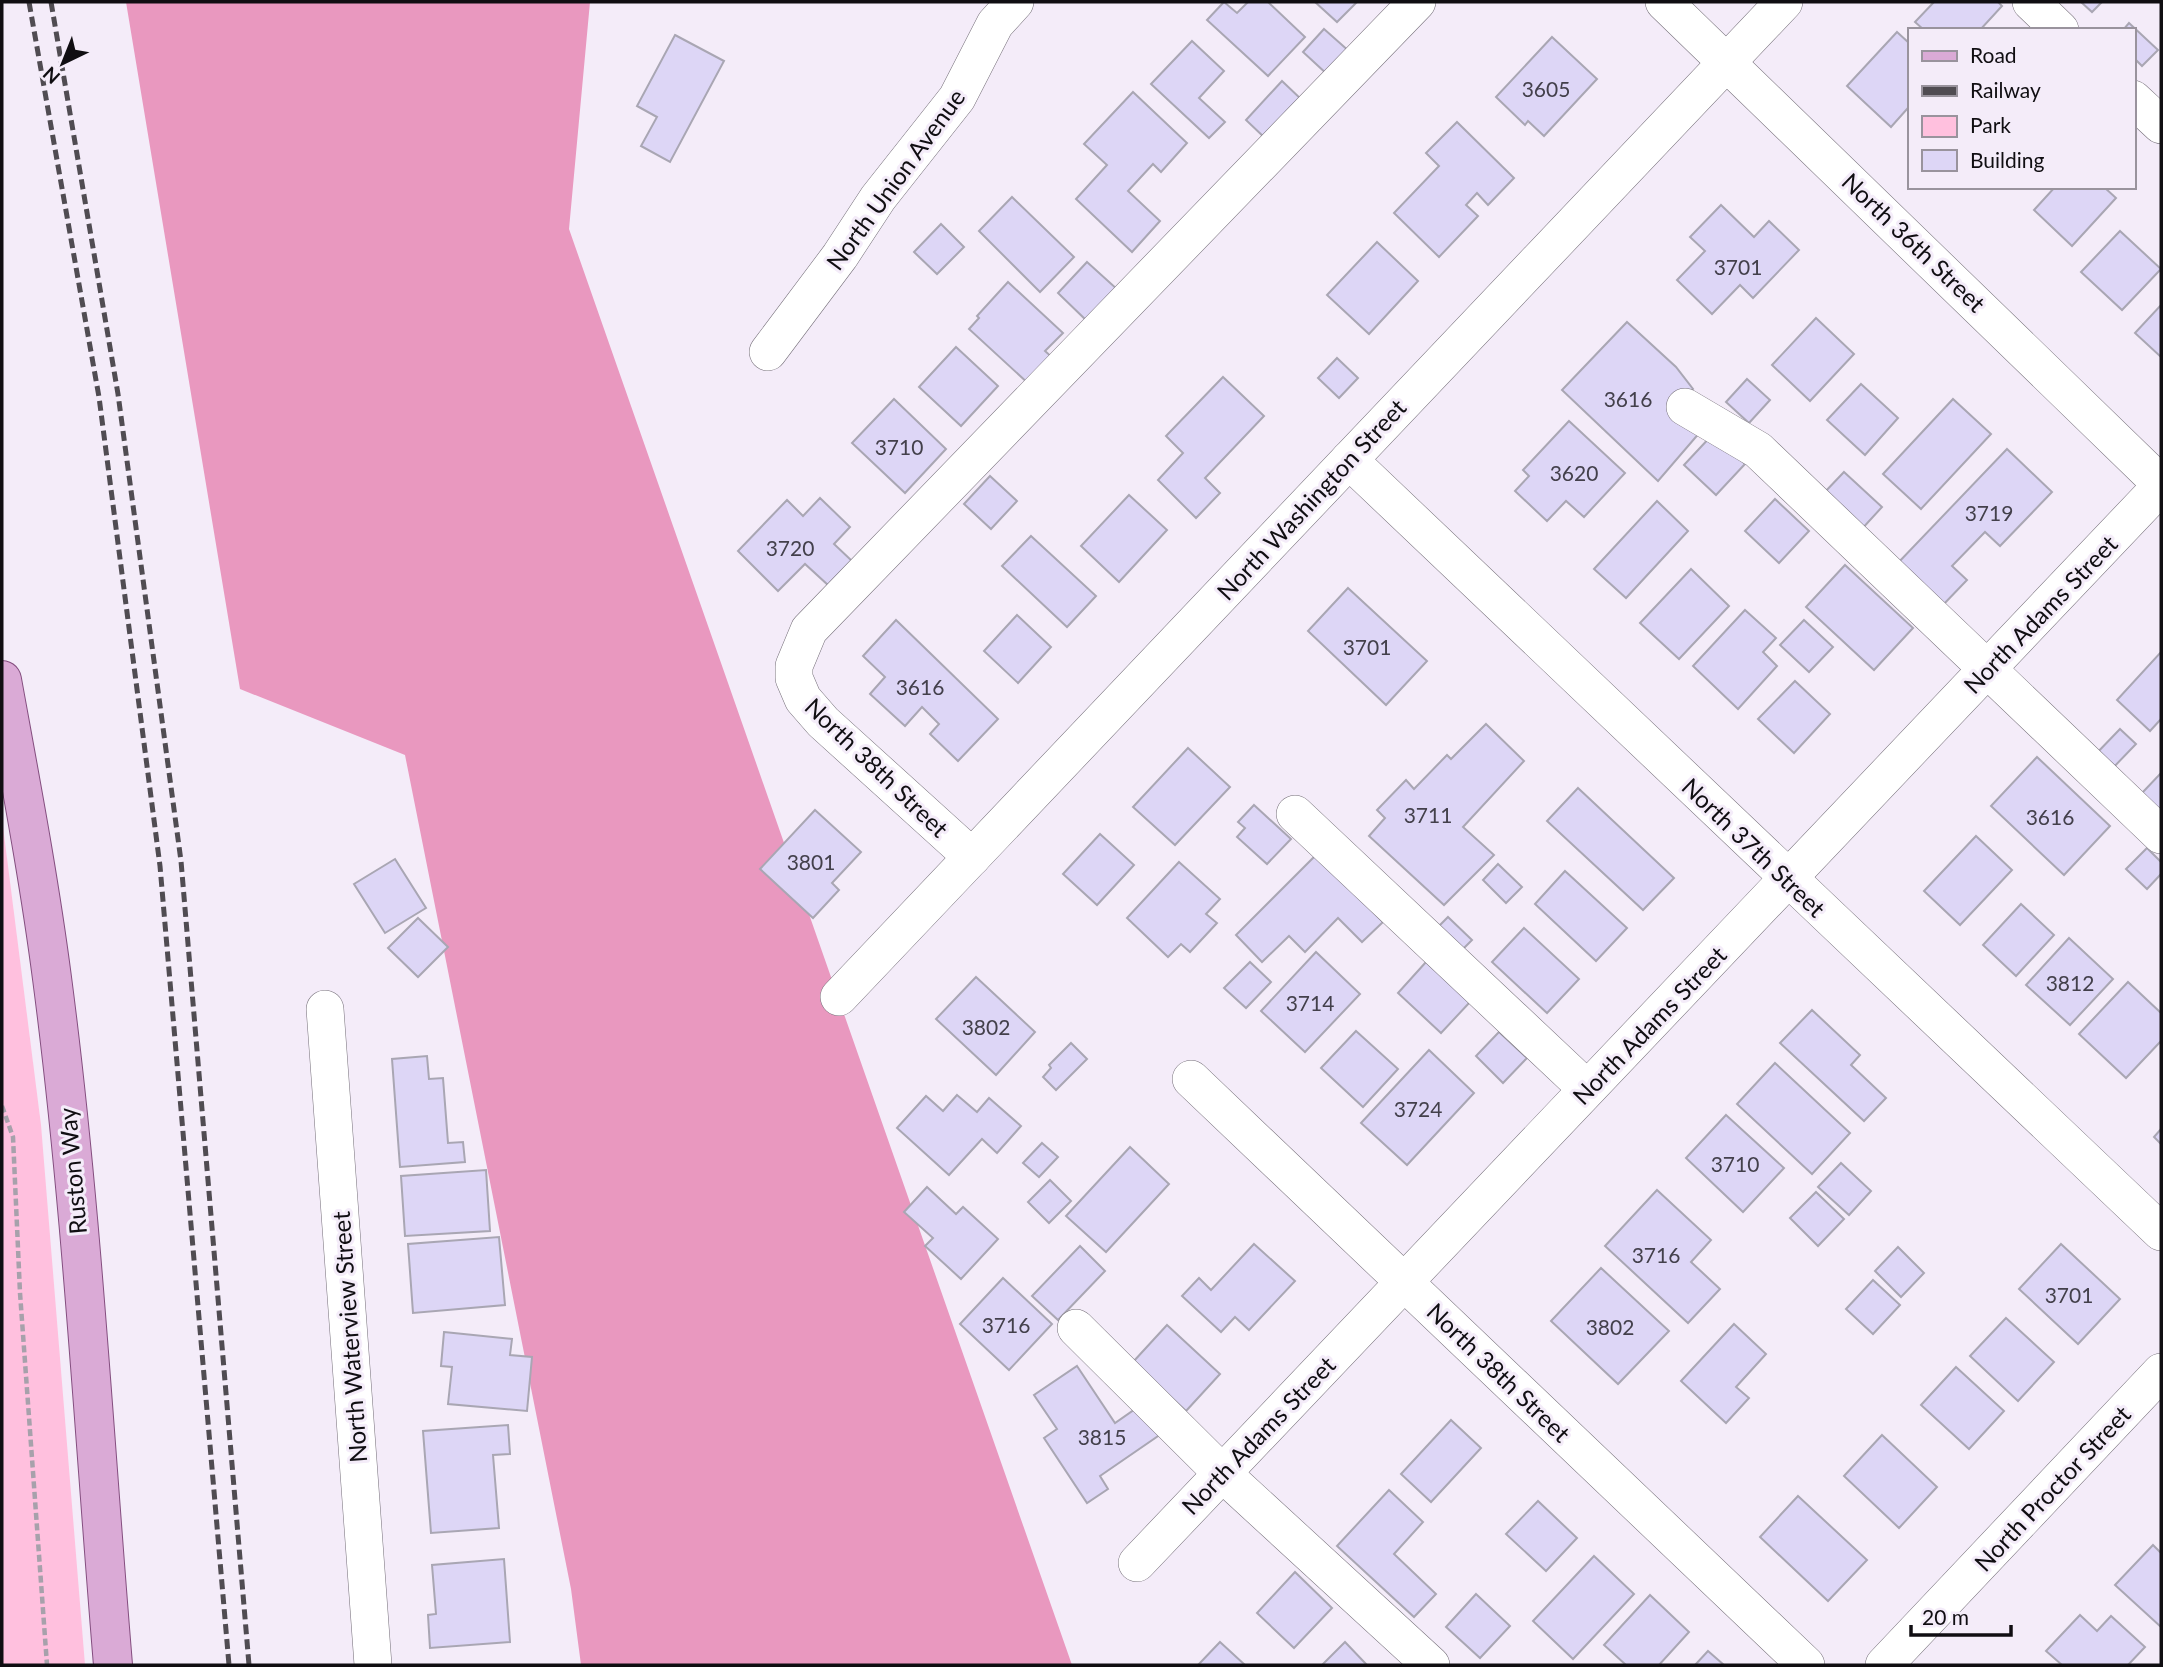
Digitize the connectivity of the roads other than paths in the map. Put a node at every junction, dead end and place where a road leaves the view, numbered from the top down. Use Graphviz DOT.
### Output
graph roads {
  1 [pos="1015,2"];
  2 [pos="1417,2"];
  3 [pos="1664,2"];
  4 [pos="1784,2"];
  5 [pos="2031,2"];
  6 [pos="2058,28"];
  7 [pos="1728,61"];
  8 [pos="2135,101"];
  9 [pos="2161,125"];
  10 [pos="768,352"];
  11 [pos="1685,407"];
  12 [pos="1349,460"];
  13 [pos="2161,485"];
  14 [pos="1987,669"];
  15 [pos="2,680"];
  16 [pos="1295,814"];
  17 [pos="2161,835"];
  18 [pos="972,857"];
  19 [pos="1787,880"];
  20 [pos="839,997"];
  21 [pos="325,1009"];
  22 [pos="1191,1079"];
  23 [pos="1587,1089"];
  24 [pos="2161,1232"];
  25 [pos="1404,1282"];
  26 [pos="1076,1328"];
  27 [pos="2161,1372"];
  28 [pos="1222,1473"];
  29 [pos="1137,1563"];
  30 [pos="113,1665"];
  31 [pos="373,1665"];
  32 [pos="1431,1665"];
  33 [pos="1806,1665"];
  34 [pos="1884,1665"];
  1 -- 10 [label="street, North Union Avenue"];
  2 -- 18 [label="street, North 38th Street"];
  3 -- 7 [label="street, North 36th Street"];
  4 -- 7 [label="street, North Washington Street"];
  5 -- 6 [label="street"];
  7 -- 12 [label="street, North Washington Street"];
  7 -- 13 [label="street, North 36th Street"];
  8 -- 9 [label="street"];
  11 -- 14 [label="street"];
  12 -- 18 [label="street, North Washington Street"];
  12 -- 19 [label="street, North 37th Street"];
  13 -- 14 [label="street, North Adams Street"];
  14 -- 17 [label="street"];
  14 -- 19 [label="street, North Adams Street"];
  15 -- 30 [label="main road, Ruston Way"];
  16 -- 23 [label="street"];
  18 -- 20 [label="street, North Washington Street"];
  19 -- 23 [label="street, North Adams Street"];
  19 -- 24 [label="street, North 37th Street"];
  21 -- 31 [label="street, North Waterview Street"];
  22 -- 25 [label="street, North 38th Street"];
  23 -- 25 [label="street, North Adams Street"];
  25 -- 28 [label="street, North Adams Street"];
  25 -- 33 [label="street, North 38th Street"];
  26 -- 28 [label="street"];
  27 -- 34 [label="street, North Proctor Street"];
  28 -- 29 [label="street, North Adams Street"];
  28 -- 32 [label="street"];
}
